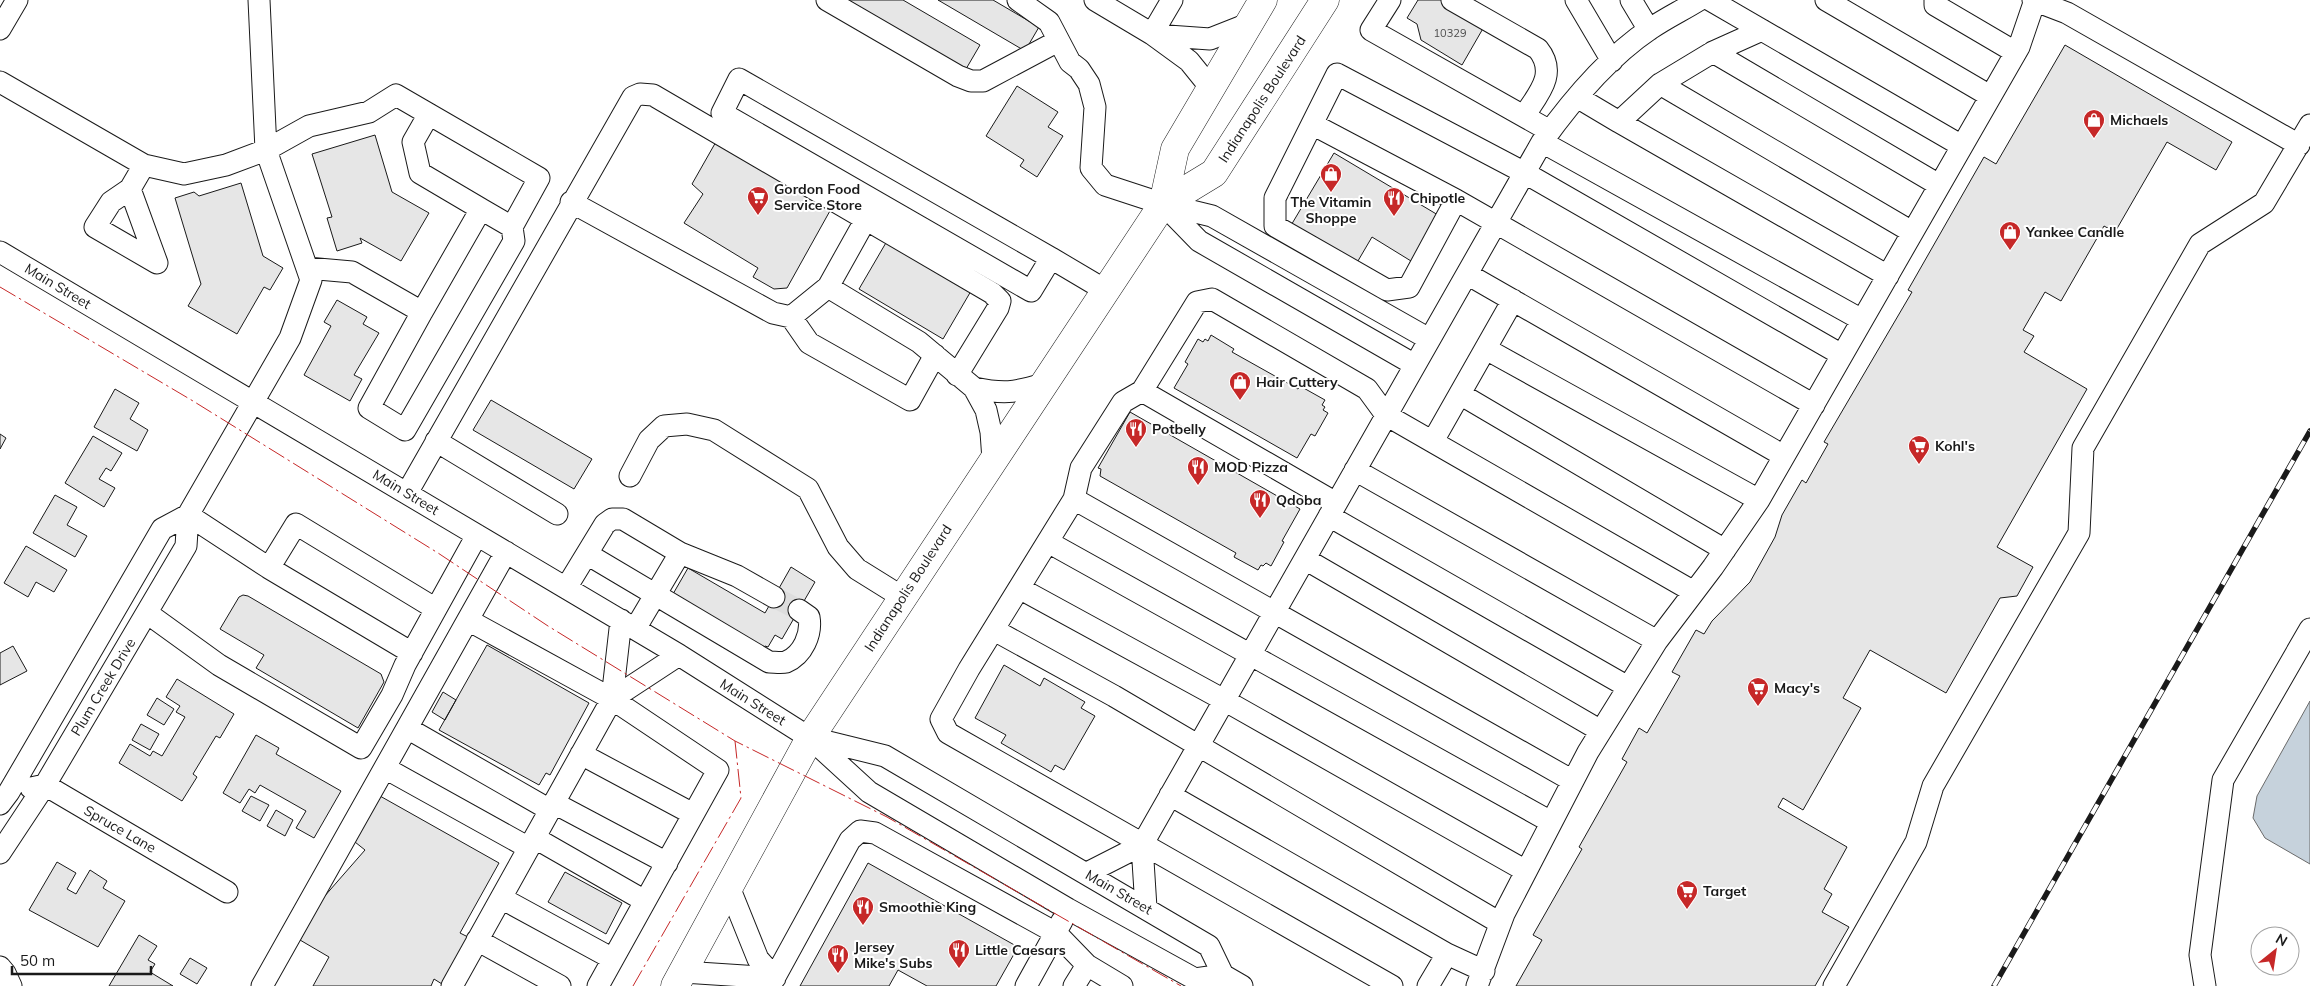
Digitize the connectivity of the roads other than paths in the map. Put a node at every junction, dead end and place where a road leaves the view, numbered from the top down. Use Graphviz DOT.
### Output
graph roads {
  1 [pos="17,0"];
  2 [pos="259,0"];
  3 [pos="827,0"];
  4 [pos="1018,0"];
  5 [pos="1095,0"];
  6 [pos="1263,0"];
  7 [pos="1325,0"];
  8 [pos="1390,0"];
  9 [pos="1452,0"];
  10 [pos="1576,0"];
  11 [pos="1631,0"];
  12 [pos="1699,0"];
  13 [pos="1710,0"];
  14 [pos="1826,0"];
  15 [pos="1935,0"];
  16 [pos="2034,0"];
  17 [pos="1169,1"];
  18 [pos="1672,7"];
  19 [pos="1248,24"];
  20 [pos="0,29"];
  21 [pos="1649,30"];
  22 [pos="1762,30"];
  23 [pos="1152,34"];
  24 [pos="1058,41"];
  25 [pos="1713,52"];
  26 [pos="2016,52"];
  27 [pos="1612,61"];
  28 [pos="0,82"];
  29 [pos="1660,84"];
  30 [pos="1210,87"];
  31 [pos="1990,96"];
  32 [pos="1577,97"];
  33 [pos="429,114"];
  34 [pos="1524,116"];
  35 [pos="1618,122"];
  36 [pos="1312,124"];
  37 [pos="2310,125"];
  38 [pos="1546,136"];
  39 [pos="2300,145"];
  40 [pos="1962,146"];
  41 [pos="266,150"];
  42 [pos="144,165"];
  43 [pos="1525,173"];
  44 [pos="1939,186"];
  45 [pos="130,190"];
  46 [pos="1456,200"];
  47 [pos="571,202"];
  48 [pos="1163,204"];
  49 [pos="481,209"];
  50 [pos="866,219"];
  51 [pos="1496,223"];
  52 [pos="512,227"];
  53 [pos="1912,232"];
  54 [pos="0,252"];
  55 [pos="1051,258"];
  56 [pos="307,268"];
  57 [pos="1467,274"];
  58 [pos="1888,276"];
  59 [pos="828,287"];
  60 [pos="1105,290"];
  61 [pos="1513,300"];
  62 [pos="422,312"];
  63 [pos="791,317"];
  64 [pos="1862,320"];
  65 [pos="1429,339"];
  66 [pos="1486,348"];
  67 [pos="935,355"];
  68 [pos="1842,355"];
  69 [pos="1415,365"];
  70 [pos="957,375"];
  71 [pos="1043,384"];
  72 [pos="974,388"];
  73 [pos="1142,391"];
  74 [pos="1460,394"];
  75 [pos="252,401"];
  76 [pos="1814,405"];
  77 [pos="1386,415"];
  78 [pos="436,441"];
  79 [pos="1433,441"];
  80 [pos="1784,456"];
  81 [pos="993,460"];
  82 [pos="1355,470"];
  83 [pos="630,476"];
  84 [pos="407,493"];
  85 [pos="1074,499"];
  86 [pos="1759,500"];
  87 [pos="1333,509"];
  88 [pos="557,514"];
  89 [pos="188,515"];
  90 [pos="477,535"];
  91 [pos="1048,542"];
  92 [pos="1725,550"];
  93 [pos="506,552"];
  94 [pos="680,553"];
  95 [pos="586,554"];
  96 [pos="1304,559"];
  97 [pos="269,568"];
  98 [pos="566,588"];
  99 [pos="1019,588"];
  100 [pos="1694,592"];
  101 [pos="656,594"];
  102 [pos="774,597"];
  103 [pos="902,597"];
  104 [pos="436,609"];
  105 [pos="799,610"];
  106 [pos="1274,612"];
  107 [pos="147,613"];
  108 [pos="468,620"];
  109 [pos="628,625"];
  110 [pos="2310,629"];
  111 [pos="994,630"];
  112 [pos="1657,641"];
  113 [pos="412,652"];
  114 [pos="679,655"];
  115 [pos="1250,655"];
  116 [pos="1628,687"];
  117 [pos="612,699"];
  118 [pos="1224,700"];
  119 [pos="408,728"];
  120 [pos="1601,731"];
  121 [pos="810,738"];
  122 [pos="1198,747"];
  123 [pos="581,754"];
  124 [pos="384,768"];
  125 [pos="1573,781"];
  126 [pos="45,785"];
  127 [pos="3,795"];
  128 [pos="1170,795"];
  129 [pos="552,807"];
  130 [pos="693,814"];
  131 [pos="1552,822"];
  132 [pos="532,843"];
  133 [pos="1142,845"];
  134 [pos="0,852"];
  135 [pos="666,863"];
  136 [pos="1526,871"];
  137 [pos="1087,873"];
  138 [pos="729,887"];
  139 [pos="227,892"];
  140 [pos="501,898"];
  141 [pos="646,901"];
  142 [pos="1146,908"];
  143 [pos="1068,909"];
  144 [pos="1500,923"];
  145 [pos="1056,933"];
  146 [pos="477,940"];
  147 [pos="1447,954"];
  148 [pos="613,959"];
  149 [pos="1086,965"];
  150 [pos="0,967"];
  151 [pos="1480,978"];
  152 [pos="679,979"];
  153 [pos="1220,981"];
  154 [pos="772,982"];
  155 [pos="11,986"];
  156 [pos="262,986"];
  157 [pos="452,986"];
  158 [pos="560,986"];
  159 [pos="598,986"];
  160 [pos="1026,986"];
  161 [pos="1074,986"];
  162 [pos="1122,986"];
  163 [pos="1242,986"];
  164 [pos="1392,986"];
  165 [pos="1428,986"];
  166 [pos="1834,986"];
  167 [pos="2205,986"];
  1 -- 20 [label="street"];
  2 -- 41 [label="street, Plum Creek Drive"];
  3 -- 24 [label="street"];
  4 -- 24 [label="street"];
  5 -- 23 [label="street"];
  6 -- 19 [label="highway, Indianapolis Boulevard"];
  7 -- 48 [label="highway, Indianapolis Boulevard"];
  8 -- 34 [label="street"];
  9 -- 34 [label="street"];
  10 -- 27 [label="street"];
  11 -- 21 [label="street"];
  12 -- 18 [label="street"];
  13 -- 22 [label="street"];
  14 -- 31 [label="street"];
  15 -- 26 [label="street"];
  16 -- 26 [label="street"];
  16 -- 39 [label="street"];
  17 -- 23 [label="street"];
  18 -- 21 [label="street"];
  19 -- 23 [label="street"];
  19 -- 30 [label="highway, Indianapolis Boulevard"];
  21 -- 27 [label="street"];
  22 -- 25 [label="street"];
  22 -- 40 [label="street"];
  23 -- 30 [label="street"];
  24 -- 48 [label="street"];
  25 -- 29 [label="street"];
  25 -- 44 [label="street"];
  26 -- 31 [label="street"];
  27 -- 32 [label="street"];
  28 -- 42 [label="street"];
  29 -- 35 [label="street"];
  29 -- 53 [label="street"];
  30 -- 48 [label="highway, Indianapolis Boulevard"];
  31 -- 40 [label="street"];
  32 -- 35 [label="street"];
  32 -- 38 [label="street"];
  33 -- 41 [label="street"];
  33 -- 49 [label="street"];
  33 -- 52 [label="street"];
  34 -- 38 [label="street"];
  35 -- 58 [label="street"];
  36 -- 43 [label="street"];
  36 -- 46 [label="street"];
  36 -- 46 [label="street"];
  37 -- 39 [label="street"];
  38 -- 43 [label="street"];
  38 -- 64 [label="street"];
  39 -- 166 [label="street"];
  40 -- 44 [label="street"];
  41 -- 42 [label="street"];
  41 -- 56 [label="street, Plum Creek Drive"];
  42 -- 45 [label="street"];
  43 -- 51 [label="street"];
  43 -- 68 [label="street"];
  44 -- 53 [label="street"];
  46 -- 51 [label="street"];
  47 -- 50 [label="street"];
  47 -- 63 [label="street"];
  47 -- 78 [label="street"];
  48 -- 60 [label="highway, Indianapolis Boulevard"];
  48 -- 65 [label="street"];
  48 -- 69 [label="street"];
  49 -- 52 [label="street"];
  49 -- 62 [label="street"];
  50 -- 59 [label="street"];
  50 -- 70 [label="street"];
  51 -- 57 [label="street"];
  51 -- 76 [label="street"];
  52 -- 62 [label="street"];
  53 -- 58 [label="street"];
  54 -- 75 [label="street, Main Street"];
  55 -- 55 [label="street"];
  55 -- 60 [label="street"];
  56 -- 62 [label="street"];
  56 -- 75 [label="street, Plum Creek Drive"];
  57 -- 61 [label="street"];
  57 -- 65 [label="street"];
  58 -- 64 [label="street"];
  59 -- 63 [label="street"];
  59 -- 67 [label="street"];
  60 -- 71 [label="highway, Indianapolis Boulevard"];
  61 -- 66 [label="street"];
  61 -- 80 [label="street"];
  63 -- 67 [label="street"];
  64 -- 68 [label="street"];
  65 -- 69 [label="street"];
  66 -- 74 [label="street"];
  66 -- 86 [label="street"];
  67 -- 70 [label="street"];
  68 -- 76 [label="street"];
  69 -- 77 [label="street"];
  70 -- 72 [label="street"];
  71 -- 72 [label="street"];
  71 -- 81 [label="highway, Indianapolis Boulevard"];
  72 -- 81 [label="street"];
  73 -- 77 [label="street"];
  73 -- 85 [label="street"];
  73 -- 87 [label="street"];
  74 -- 79 [label="street"];
  74 -- 92 [label="street"];
  75 -- 84 [label="street, Main Street"];
  75 -- 89 [label="street, Plum Creek Drive"];
  76 -- 80 [label="street"];
  77 -- 79 [label="street"];
  77 -- 82 [label="street"];
  78 -- 84 [label="street"];
  78 -- 88 [label="street"];
  79 -- 100 [label="street"];
  80 -- 86 [label="street"];
  81 -- 103 [label="highway, Indianapolis Boulevard"];
  82 -- 87 [label="street"];
  82 -- 112 [label="street"];
  83 -- 103 [label="street"];
  84 -- 90 [label="street, Main Street"];
  85 -- 91 [label="street"];
  85 -- 106 [label="street"];
  86 -- 92 [label="street"];
  87 -- 96 [label="street"];
  87 -- 116 [label="street"];
  89 -- 97 [label="street"];
  89 -- 107 [label="street, Plum Creek Drive"];
  89 -- 127 [label="street, Plum Creek Drive"];
  90 -- 93 [label="street, Main Street"];
  90 -- 104 [label="street"];
  91 -- 99 [label="street"];
  91 -- 115 [label="street"];
  92 -- 100 [label="street"];
  93 -- 98 [label="street, Main Street"];
  93 -- 108 [label="street"];
  94 -- 95 [label="street"];
  94 -- 101 [label="street"];
  94 -- 102 [label="street"];
  95 -- 98 [label="street"];
  95 -- 101 [label="street"];
  96 -- 106 [label="street"];
  96 -- 120 [label="street"];
  97 -- 104 [label="street"];
  97 -- 113 [label="street"];
  98 -- 109 [label="street, Main Street"];
  99 -- 111 [label="street"];
  99 -- 118 [label="street"];
  100 -- 112 [label="street"];
  101 -- 105 [label="street"];
  101 -- 109 [label="street"];
  103 -- 121 [label="highway, Indianapolis Boulevard"];
  104 -- 113 [label="street"];
  106 -- 115 [label="street"];
  106 -- 125 [label="street"];
  107 -- 113 [label="street"];
  107 -- 126 [label="street, Plum Creek Drive"];
  108 -- 117 [label="street"];
  108 -- 119 [label="street"];
  109 -- 114 [label="street, Main Street"];
  109 -- 117 [label="street"];
  110 -- 167 [label="street"];
  111 -- 122 [label="street"];
  111 -- 133 [label="street"];
  112 -- 116 [label="street"];
  114 -- 117 [label="street"];
  114 -- 121 [label="street, Main Street"];
  115 -- 118 [label="street"];
  115 -- 131 [label="street"];
  116 -- 120 [label="street"];
  117 -- 123 [label="street"];
  117 -- 130 [label="street"];
  118 -- 122 [label="street"];
  118 -- 136 [label="street"];
  119 -- 124 [label="street"];
  119 -- 129 [label="street"];
  120 -- 125 [label="street"];
  121 -- 137 [label="street, Main Street"];
  121 -- 138 [label="highway, Indianapolis Boulevard"];
  121 -- 143 [label="street, Main Street"];
  122 -- 128 [label="street"];
  122 -- 144 [label="street"];
  123 -- 129 [label="street"];
  123 -- 130 [label="street"];
  124 -- 132 [label="street"];
  124 -- 156 [label="street"];
  125 -- 131 [label="street"];
  126 -- 127 [label="street"];
  126 -- 134 [label="street, Plum Creek Drive"];
  126 -- 139 [label="street, Spruce Lane"];
  128 -- 133 [label="street"];
  128 -- 147 [label="street"];
  129 -- 132 [label="street"];
  129 -- 135 [label="street"];
  130 -- 135 [label="street"];
  131 -- 136 [label="street"];
  132 -- 140 [label="street"];
  132 -- 141 [label="street"];
  133 -- 137 [label="street"];
  133 -- 142 [label="street"];
  133 -- 164 [label="street"];
  135 -- 141 [label="street"];
  136 -- 144 [label="street"];
  137 -- 142 [label="street, Main Street"];
  138 -- 152 [label="highway, Indianapolis Boulevard"];
  138 -- 154 [label="street"];
  140 -- 146 [label="street"];
  140 -- 148 [label="street"];
  141 -- 148 [label="street"];
  142 -- 153 [label="street, Main Street"];
  143 -- 145 [label="street"];
  143 -- 153 [label="street, Main Street"];
  144 -- 151 [label="street"];
  145 -- 149 [label="street"];
  145 -- 154 [label="street"];
  145 -- 160 [label="street"];
  146 -- 157 [label="street"];
  146 -- 158 [label="street"];
  147 -- 151 [label="street"];
  147 -- 165 [label="street"];
  148 -- 159 [label="street"];
  149 -- 161 [label="street"];
  149 -- 162 [label="street"];
  150 -- 155 [label="street"];
  152 -- 154 [label="street"];
  153 -- 163 [label="street"];
}
